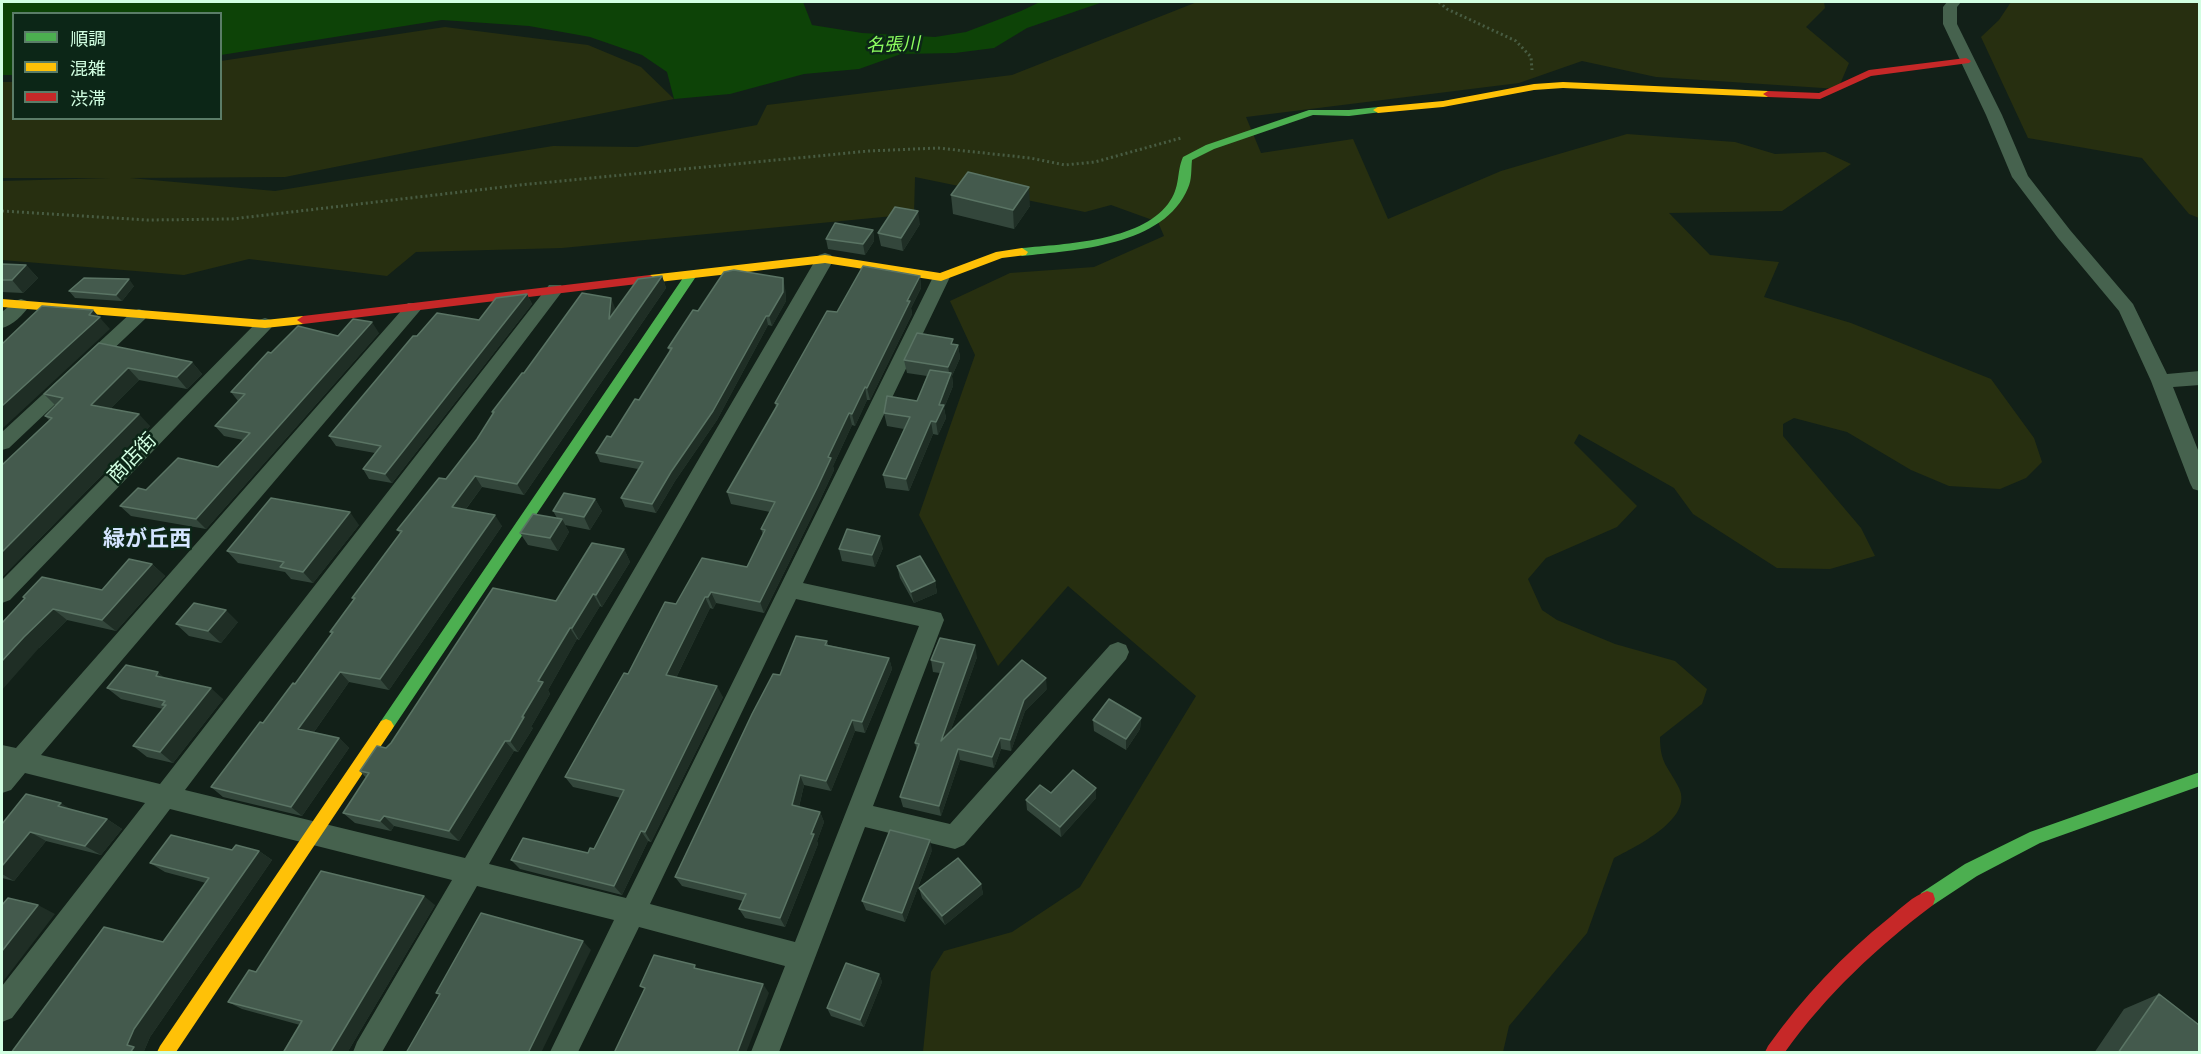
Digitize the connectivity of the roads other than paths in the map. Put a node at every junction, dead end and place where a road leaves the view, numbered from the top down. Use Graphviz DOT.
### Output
graph roads {
  1 [pos="1954,2"];
  2 [pos="1966,61"];
  3 [pos="825,259"];
  4 [pos="691,275"];
  5 [pos="941,277"];
  6 [pos="555,289"];
  7 [pos="2,303"];
  8 [pos="21,305"];
  9 [pos="414,307"];
  10 [pos="139,315"];
  11 [pos="2,322"];
  12 [pos="265,324"];
  13 [pos="2199,378"];
  14 [pos="2161,381"];
  15 [pos="2,443"];
  16 [pos="2199,483"];
  17 [pos="790,589"];
  18 [pos="2,594"];
  19 [pos="1118,652"];
  20 [pos="11,759"];
  21 [pos="2199,779"];
  22 [pos="2,782"];
  23 [pos="164,797"];
  24 [pos="857,814"];
  25 [pos="314,834"];
  26 [pos="471,873"];
  27 [pos="632,912"];
  28 [pos="801,957"];
  29 [pos="2,1008"];
  30 [pos="166,1053"];
  31 [pos="367,1053"];
  32 [pos="564,1053"];
  33 [pos="765,1053"];
  34 [pos="1774,1053"];
  1 -- 2 [label="street"];
  2 -- 5 [label="street"];
  2 -- 14 [label="street"];
  3 -- 4 [label="street"];
  3 -- 5 [label="street"];
  3 -- 26 [label="street"];
  4 -- 6 [label="street"];
  4 -- 25 [label="street"];
  5 -- 17 [label="street"];
  6 -- 9 [label="street"];
  6 -- 23 [label="street"];
  7 -- 8 [label="street"];
  8 -- 10 [label="street"];
  8 -- 11 [label="street"];
  9 -- 12 [label="street"];
  9 -- 20 [label="street"];
  10 -- 12 [label="street"];
  10 -- 15 [label="street"];
  12 -- 18 [label="street, 商店街"];
  13 -- 14 [label="street"];
  14 -- 16 [label="street"];
  17 -- 24 [label="street"];
  17 -- 27 [label="street"];
  19 -- 24 [label="street"];
  20 -- 22 [label="street"];
  20 -- 23 [label="street"];
  21 -- 34 [label="street"];
  23 -- 25 [label="street"];
  23 -- 29 [label="street"];
  24 -- 28 [label="street"];
  25 -- 26 [label="street"];
  25 -- 30 [label="street"];
  26 -- 27 [label="street"];
  26 -- 31 [label="street"];
  27 -- 28 [label="street"];
  27 -- 32 [label="street"];
  28 -- 33 [label="street"];
}
